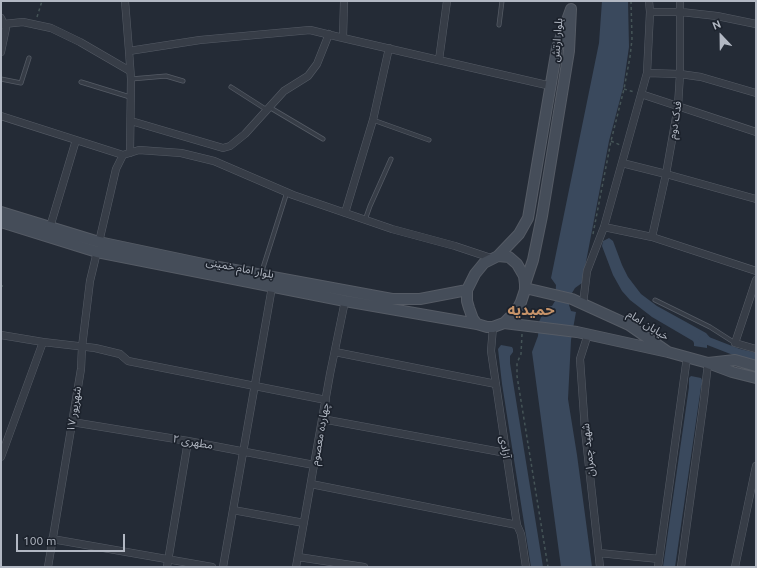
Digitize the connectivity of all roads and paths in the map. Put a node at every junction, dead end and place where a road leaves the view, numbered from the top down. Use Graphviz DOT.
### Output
graph roads {
  1 [pos="42,1"];
  2 [pos="125,1"];
  3 [pos="344,1"];
  4 [pos="447,1"];
  5 [pos="502,1"];
  6 [pos="631,1"];
  7 [pos="649,1"];
  8 [pos="680,1"];
  9 [pos="572,5"];
  10 [pos="650,12"];
  11 [pos="681,12"];
  12 [pos="3,21"];
  13 [pos="756,24"];
  14 [pos="34,25"];
  15 [pos="499,25"];
  16 [pos="330,34"];
  17 [pos="344,38"];
  18 [pos="389,48"];
  19 [pos="129,51"];
  20 [pos="1,52"];
  21 [pos="29,58"];
  22 [pos="439,60"];
  23 [pos="130,71"];
  24 [pos="647,73"];
  25 [pos="680,74"];
  26 [pos="1,79"];
  27 [pos="131,79"];
  28 [pos="183,81"];
  29 [pos="81,82"];
  30 [pos="551,86"];
  31 [pos="231,87"];
  32 [pos="624,90"];
  33 [pos="756,93"];
  34 [pos="641,94"];
  35 [pos="131,97"];
  36 [pos="678,106"];
  37 [pos="268,109"];
  38 [pos="1,116"];
  39 [pos="373,120"];
  40 [pos="131,121"];
  41 [pos="756,132"];
  42 [pos="323,139"];
  43 [pos="76,140"];
  44 [pos="429,140"];
  45 [pos="611,142"];
  46 [pos="626,146"];
  47 [pos="127,154"];
  48 [pos="391,159"];
  49 [pos="622,163"];
  50 [pos="666,174"];
  51 [pos="287,192"];
  52 [pos="756,199"];
  53 [pos="1,212"];
  54 [pos="345,213"];
  55 [pos="366,220"];
  56 [pos="1,222"];
  57 [pos="50,227"];
  58 [pos="604,227"];
  59 [pos="593,234"];
  60 [pos="652,237"];
  61 [pos="98,247"];
  62 [pos="494,257"];
  63 [pos="756,271"];
  64 [pos="260,275"];
  65 [pos="756,280"];
  66 [pos="525,286"];
  67 [pos="272,287"];
  68 [pos="467,290"];
  69 [pos="655,300"];
  70 [pos="345,301"];
  71 [pos="583,304"];
  72 [pos="504,323"];
  73 [pos="477,324"];
  74 [pos="523,325"];
  75 [pos="493,327"];
  76 [pos="588,334"];
  77 [pos="1,335"];
  78 [pos="43,342"];
  79 [pos="735,343"];
  80 [pos="82,347"];
  81 [pos="756,349"];
  82 [pos="335,352"];
  83 [pos="668,352"];
  84 [pos="687,357"];
  85 [pos="708,363"];
  86 [pos="756,366"];
  87 [pos="756,378"];
  88 [pos="496,384"];
  89 [pos="254,386"];
  90 [pos="326,400"];
  91 [pos="322,420"];
  92 [pos="72,422"];
  93 [pos="188,441"];
  94 [pos="243,451"];
  95 [pos="506,454"];
  96 [pos="1,457"];
  97 [pos="314,465"];
  98 [pos="756,466"];
  99 [pos="311,484"];
  100 [pos="233,510"];
  101 [pos="304,523"];
  102 [pos="517,526"];
  103 [pos="52,539"];
  104 [pos="599,553"];
  105 [pos="298,557"];
  106 [pos="659,559"];
  107 [pos="167,563"];
  108 [pos="48,567"];
  109 [pos="212,567"];
  110 [pos="223,567"];
  111 [pos="296,567"];
  112 [pos="364,567"];
  113 [pos="526,567"];
  114 [pos="548,567"];
  115 [pos="600,567"];
  116 [pos="658,567"];
  117 [pos="681,567"];
  118 [pos="735,567"];
  1 -- 14 [label="path"];
  2 -- 19 [label="street"];
  3 -- 17 [label="street"];
  4 -- 22 [label="street"];
  5 -- 15 [label="lane"];
  6 -- 32 [label="path"];
  7 -- 10 [label="street"];
  8 -- 11 [label="street, فدک دوم"];
  9 -- 30 [label="main road, بلوار ارتش"];
  9 -- 66 [label="main road, بلوار ارتش"];
  10 -- 11 [label="street"];
  10 -- 24 [label="street"];
  11 -- 13 [label="street"];
  11 -- 25 [label="street, فدک دوم"];
  12 -- 14 [label="street"];
  12 -- 20 [label="street"];
  14 -- 23 [label="street"];
  16 -- 17 [label="street"];
  16 -- 19 [label="street"];
  16 -- 37 [label="street"];
  17 -- 18 [label="street"];
  18 -- 22 [label="street"];
  18 -- 39 [label="street"];
  19 -- 23 [label="street"];
  21 -- 26 [label="lane"];
  22 -- 30 [label="street"];
  23 -- 27 [label="street"];
  24 -- 25 [label="street"];
  24 -- 34 [label="street"];
  25 -- 33 [label="street"];
  25 -- 36 [label="street, فدک دوم"];
  27 -- 28 [label="lane"];
  27 -- 35 [label="street"];
  29 -- 35 [label="lane"];
  30 -- 62 [label="main road, بلوار ارتش"];
  31 -- 37 [label="lane"];
  32 -- 34 [label="path"];
  32 -- 45 [label="path"];
  34 -- 36 [label="street"];
  34 -- 46 [label="street"];
  35 -- 40 [label="street"];
  36 -- 41 [label="street"];
  36 -- 50 [label="street, فدک دوم"];
  37 -- 40 [label="street"];
  37 -- 42 [label="lane"];
  38 -- 43 [label="street"];
  39 -- 44 [label="lane"];
  39 -- 54 [label="street"];
  40 -- 47 [label="street"];
  43 -- 47 [label="street"];
  43 -- 57 [label="street"];
  45 -- 46 [label="path"];
  45 -- 59 [label="path"];
  46 -- 49 [label="street"];
  47 -- 51 [label="street"];
  47 -- 61 [label="street, ۱۷ شهریور"];
  48 -- 55 [label="lane"];
  49 -- 50 [label="street"];
  49 -- 58 [label="street"];
  50 -- 52 [label="street"];
  50 -- 60 [label="street, فدک دوم"];
  51 -- 54 [label="street"];
  51 -- 64 [label="lane"];
  53 -- 57 [label="main road, بلوار امام خمینی"];
  54 -- 55 [label="street"];
  55 -- 62 [label="street"];
  56 -- 61 [label="main road, بلوار امام خمینی"];
  57 -- 61 [label="main road, بلوار امام خمینی"];
  58 -- 60 [label="street"];
  58 -- 71 [label="street"];
  60 -- 63 [label="street"];
  61 -- 64 [label="main road, بلوار امام خمینی"];
  61 -- 67 [label="main road, بلوار امام خمینی"];
  61 -- 80 [label="street, ۱۷ شهریور"];
  62 -- 66 [label="main road"];
  62 -- 68 [label="main road"];
  64 -- 68 [label="main road, بلوار امام خمینی"];
  65 -- 79 [label="street"];
  66 -- 71 [label="main road, خیابان امام"];
  66 -- 72 [label="main road"];
  67 -- 70 [label="main road, بلوار امام خمینی"];
  67 -- 89 [label="street"];
  68 -- 73 [label="main road"];
  69 -- 79 [label="lane"];
  70 -- 73 [label="main road, بلوار امام خمینی"];
  70 -- 82 [label="street, چهارده معصوم"];
  71 -- 83 [label="main road, خیابان امام"];
  72 -- 74 [label="main road, خیابان امام"];
  72 -- 75 [label="main road"];
  73 -- 75 [label="main road"];
  74 -- 76 [label="main road, خیابان امام"];
  74 -- 114 [label="path"];
  75 -- 88 [label="street, آزادی"];
  76 -- 83 [label="main road, خیابان امام"];
  76 -- 104 [label="street, شهید چمران"];
  77 -- 78 [label="street"];
  78 -- 80 [label="street"];
  78 -- 96 [label="street"];
  79 -- 81 [label="street"];
  80 -- 89 [label="street"];
  80 -- 92 [label="street, ۱۷ شهریور"];
  82 -- 88 [label="street"];
  82 -- 90 [label="street, چهارده معصوم"];
  83 -- 84 [label="main road"];
  84 -- 85 [label="main road"];
  84 -- 106 [label="street"];
  85 -- 86 [label="main road"];
  85 -- 87 [label="main road"];
  85 -- 117 [label="street"];
  88 -- 95 [label="street, آزادی"];
  89 -- 90 [label="street"];
  89 -- 94 [label="street"];
  90 -- 91 [label="street, چهارده معصوم"];
  91 -- 95 [label="street"];
  91 -- 97 [label="street, چهارده معصوم"];
  92 -- 93 [label="street, مطهری ۲"];
  92 -- 103 [label="street, ۱۷ شهریور"];
  93 -- 94 [label="street, مطهری ۲"];
  93 -- 107 [label="street"];
  94 -- 97 [label="street, مطهری ۲"];
  94 -- 100 [label="street"];
  95 -- 102 [label="street, آزادی"];
  97 -- 99 [label="street, چهارده معصوم"];
  98 -- 118 [label="street"];
  99 -- 101 [label="street, چهارده معصوم"];
  99 -- 102 [label="street"];
  100 -- 101 [label="street"];
  100 -- 110 [label="street"];
  101 -- 105 [label="street, چهارده معصوم"];
  102 -- 113 [label="street, آزادی"];
  103 -- 107 [label="street"];
  103 -- 108 [label="street, ۱۷ شهریور"];
  104 -- 106 [label="street"];
  104 -- 115 [label="street, شهید چمران"];
  105 -- 111 [label="street, چهارده معصوم"];
  105 -- 112 [label="street"];
  106 -- 116 [label="street"];
  107 -- 109 [label="street"];
}
